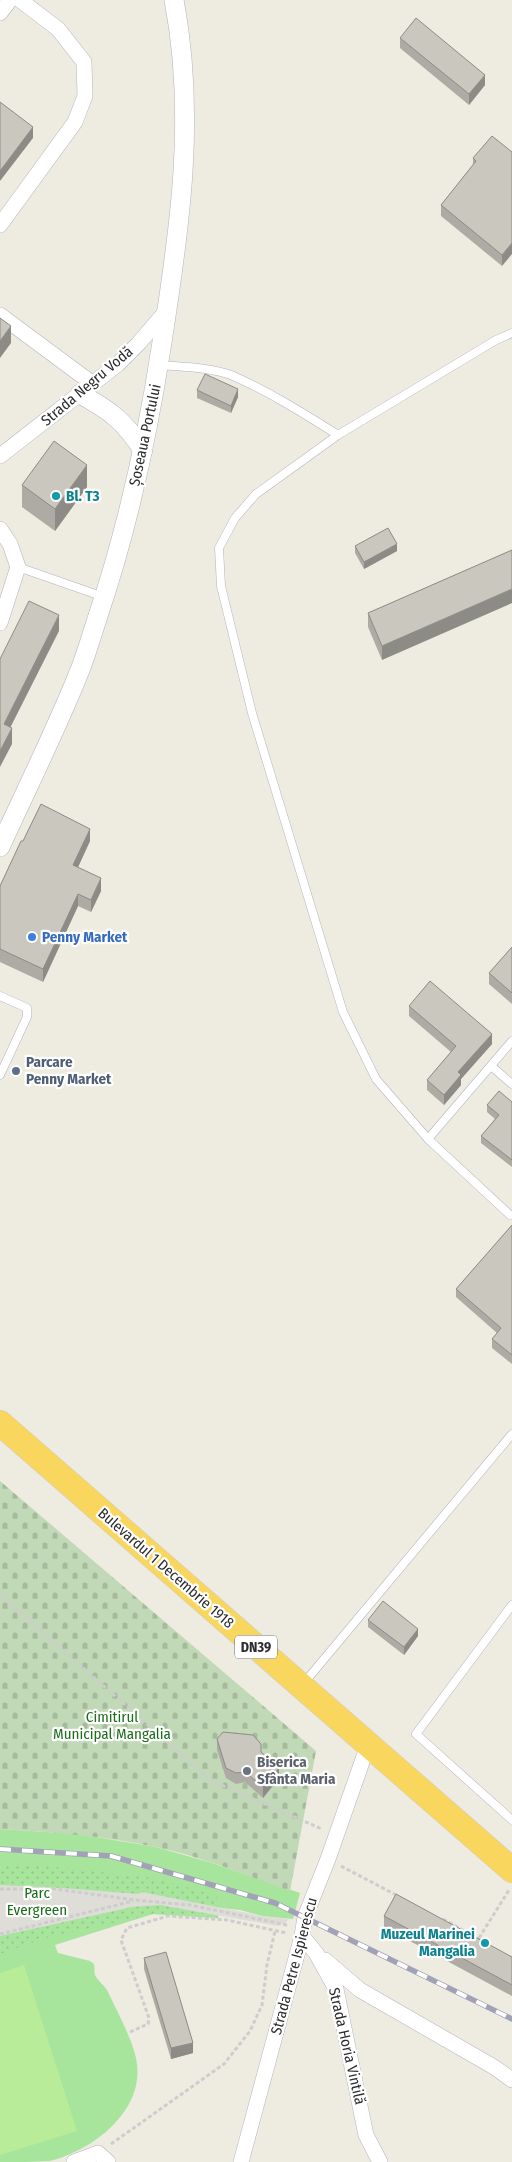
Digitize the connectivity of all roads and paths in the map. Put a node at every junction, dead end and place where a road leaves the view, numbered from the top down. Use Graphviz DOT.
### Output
graph roads {
  1 [pos="10,0"];
  2 [pos="20,0"];
  3 [pos="174,0"];
  4 [pos="0,13"];
  5 [pos="0,224"];
  6 [pos="168,309"];
  7 [pos="0,315"];
  8 [pos="512,333"];
  9 [pos="159,365"];
  10 [pos="86,389"];
  11 [pos="338,435"];
  12 [pos="143,450"];
  13 [pos="0,456"];
  14 [pos="0,529"];
  15 [pos="18,567"];
  16 [pos="104,598"];
  17 [pos="0,623"];
  18 [pos="0,847"];
  19 [pos="0,996"];
  20 [pos="512,1041"];
  21 [pos="491,1066"];
  22 [pos="0,1075"];
  23 [pos="512,1084"];
  24 [pos="428,1139"];
  25 [pos="510,1215"];
  26 [pos="0,1423"];
  27 [pos="512,1434"];
  28 [pos="0,1595"];
  29 [pos="512,1605"];
  30 [pos="301,1686"];
  31 [pos="368,1745"];
  32 [pos="512,1820"];
  33 [pos="336,1835"];
  34 [pos="328,1859"];
  35 [pos="512,1870"];
  36 [pos="512,1885"];
  37 [pos="0,1889"];
  38 [pos="404,1899"];
  39 [pos="135,1900"];
  40 [pos="437,1916"];
  41 [pos="275,1931"];
  42 [pos="0,1934"];
  43 [pos="302,1936"];
  44 [pos="479,1938"];
  45 [pos="496,1949"];
  46 [pos="316,1953"];
  47 [pos="130,2032"];
  48 [pos="512,2080"];
  49 [pos="103,2158"];
  50 [pos="74,2162"];
  51 [pos="241,2162"];
  52 [pos="380,2162"];
  1 -- 4 [label="street"];
  2 -- 5 [label="street"];
  3 -- 6 [label="street, Șoseaua Portului"];
  6 -- 9 [label="street, Șoseaua Portului"];
  6 -- 10 [label="street, Strada Negru Vodă"];
  7 -- 10 [label="street"];
  8 -- 11 [label="lane"];
  9 -- 11 [label="lane"];
  9 -- 12 [label="street, Șoseaua Portului"];
  10 -- 12 [label="street"];
  10 -- 13 [label="street, Strada Negru Vodă"];
  11 -- 24 [label="lane"];
  12 -- 16 [label="street, Șoseaua Portului"];
  14 -- 15 [label="street"];
  15 -- 16 [label="lane"];
  15 -- 17 [label="street"];
  16 -- 18 [label="street, Șoseaua Portului"];
  19 -- 22 [label="lane"];
  20 -- 21 [label="lane"];
  21 -- 23 [label="lane"];
  21 -- 24 [label="lane"];
  24 -- 25 [label="lane"];
  26 -- 30 [label="highway, Bulevardul 1 Decembrie 1918 / DN39"];
  27 -- 30 [label="lane"];
  28 -- 33 [label="path"];
  29 -- 32 [label="lane"];
  30 -- 31 [label="highway, Bulevardul 1 Decembrie 1918 / DN39"];
  31 -- 33 [label="street, Strada Petre Ispierescu"];
  31 -- 35 [label="highway, Bulevardul 1 Decembrie 1918 / DN39"];
  33 -- 34 [label="street, Strada Petre Ispierescu"];
  34 -- 38 [label="path"];
  34 -- 43 [label="street, Strada Petre Ispierescu"];
  36 -- 44 [label="path"];
  37 -- 39 [label="path"];
  39 -- 42 [label="path"];
  39 -- 43 [label="path"];
  40 -- 44 [label="path"];
  41 -- 43 [label="path"];
  41 -- 47 [label="path"];
  41 -- 49 [label="path"];
  43 -- 46 [label="street, Strada Horia Vintilă"];
  43 -- 51 [label="street, Strada Petre Ispierescu"];
  44 -- 45 [label="path"];
  46 -- 48 [label="street"];
  46 -- 52 [label="street, Strada Horia Vintilă"];
  49 -- 50 [label="street"];
}
